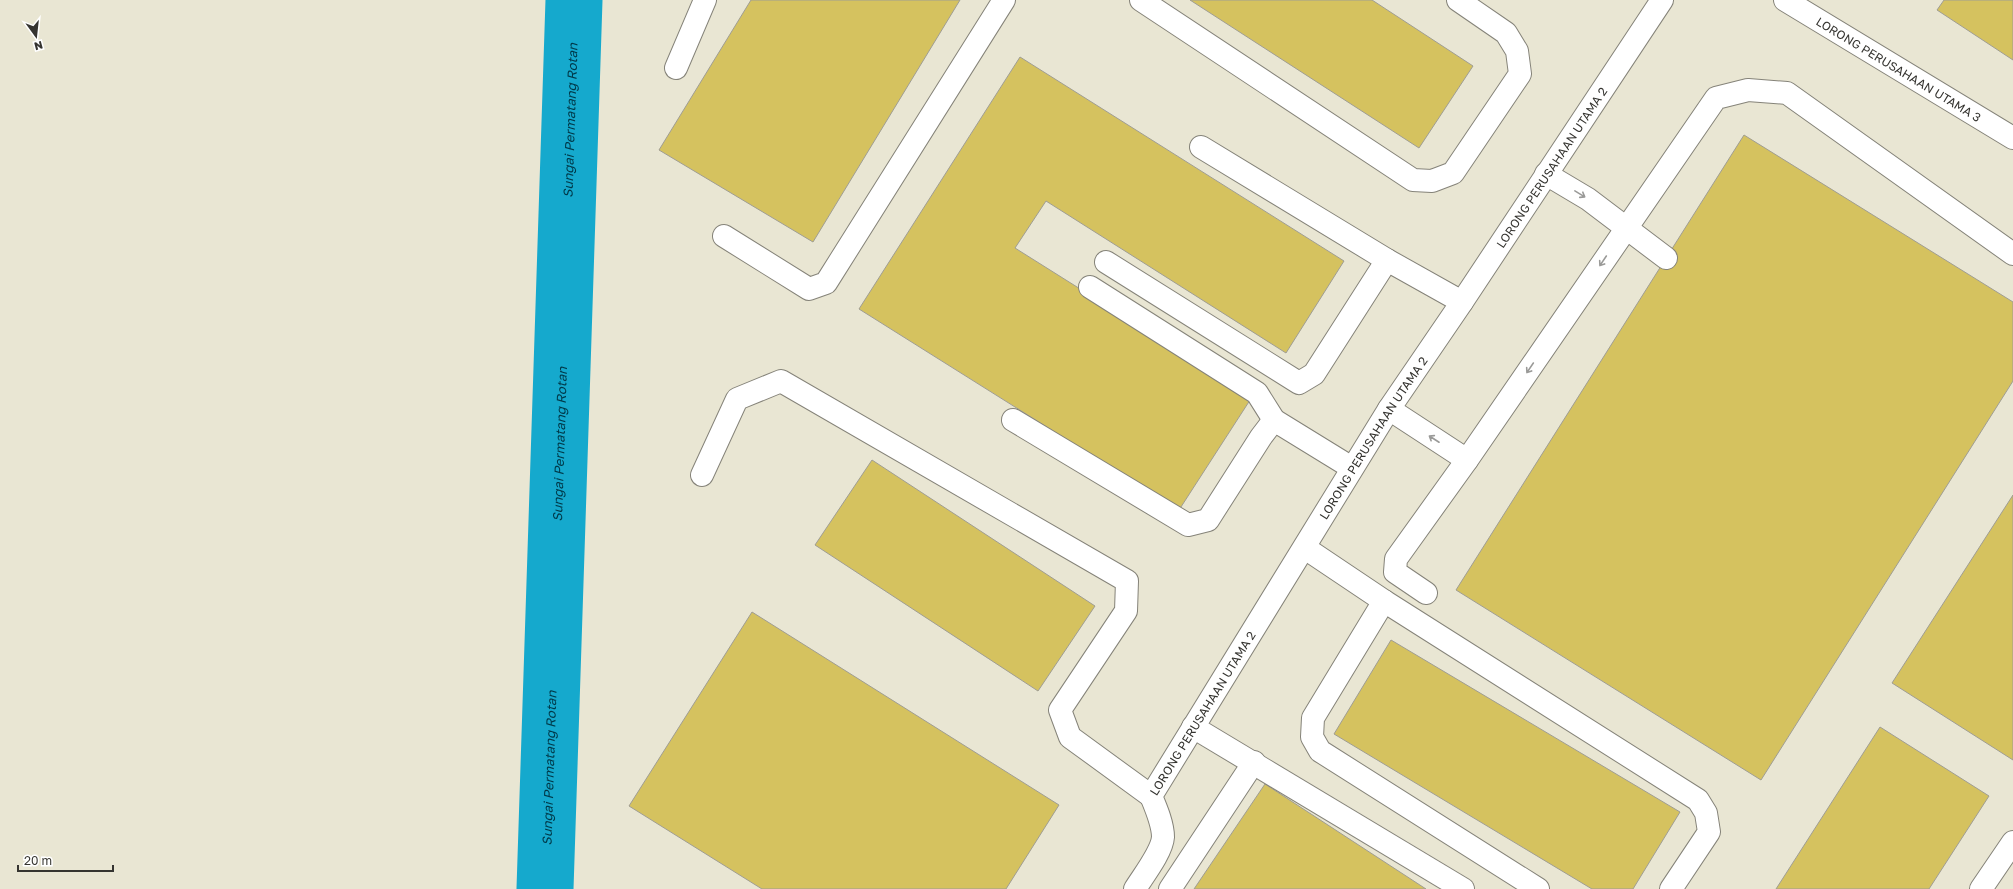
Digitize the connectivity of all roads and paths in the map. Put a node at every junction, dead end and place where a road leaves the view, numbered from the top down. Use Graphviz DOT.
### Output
graph roads {
  1 [pos="705,0"];
  2 [pos="1004,0"];
  3 [pos="1141,0"];
  4 [pos="1458,0"];
  5 [pos="1662,0"];
  6 [pos="1785,0"];
  7 [pos="676,68"];
  8 [pos="2013,138"];
  9 [pos="1201,147"];
  10 [pos="1546,174"];
  11 [pos="1626,229"];
  12 [pos="724,236"];
  13 [pos="2013,254"];
  14 [pos="1666,258"];
  15 [pos="1387,260"];
  16 [pos="1106,262"];
  17 [pos="1090,287"];
  18 [pos="1462,302"];
  19 [pos="1389,409"];
  20 [pos="1013,420"];
  21 [pos="1274,420"];
  22 [pos="1467,460"];
  23 [pos="1352,468"];
  24 [pos="702,476"];
  25 [pos="1305,548"];
  26 [pos="1426,593"];
  27 [pos="1384,601"];
  28 [pos="1193,727"];
  29 [pos="1254,762"];
  30 [pos="1151,796"];
  31 [pos="2013,842"];
  32 [pos="1135,889"];
  33 [pos="1170,889"];
  34 [pos="1463,889"];
  35 [pos="1538,889"];
  36 [pos="1671,889"];
  37 [pos="1981,889"];
  1 -- 7 [label="street"];
  2 -- 12 [label="street"];
  3 -- 4 [label="street"];
  5 -- 10 [label="street, LORONG PERUSAHAAN UTAMA 2"];
  6 -- 8 [label="street, LORONG PERUSAHAAN UTAMA 3"];
  9 -- 15 [label="street"];
  10 -- 11 [label="street, one-way"];
  10 -- 18 [label="street, LORONG PERUSAHAAN UTAMA 2"];
  11 -- 13 [label="street"];
  11 -- 14 [label="street"];
  11 -- 22 [label="street, one-way"];
  15 -- 16 [label="street"];
  15 -- 18 [label="street"];
  17 -- 21 [label="street"];
  18 -- 19 [label="street, LORONG PERUSAHAAN UTAMA 2"];
  22 -- 19 [label="street, one-way"];
  19 -- 23 [label="street, LORONG PERUSAHAAN UTAMA 2"];
  20 -- 21 [label="street"];
  21 -- 23 [label="street"];
  22 -- 26 [label="street"];
  23 -- 25 [label="street, LORONG PERUSAHAAN UTAMA 2"];
  24 -- 30 [label="street"];
  25 -- 27 [label="street"];
  25 -- 28 [label="street, LORONG PERUSAHAAN UTAMA 2"];
  27 -- 35 [label="street"];
  27 -- 36 [label="street"];
  28 -- 29 [label="street"];
  28 -- 30 [label="street, LORONG PERUSAHAAN UTAMA 2"];
  29 -- 33 [label="street"];
  29 -- 34 [label="street"];
  30 -- 32 [label="street, LORONG PERUSAHAAN UTAMA 2"];
  31 -- 37 [label="street"];
}
